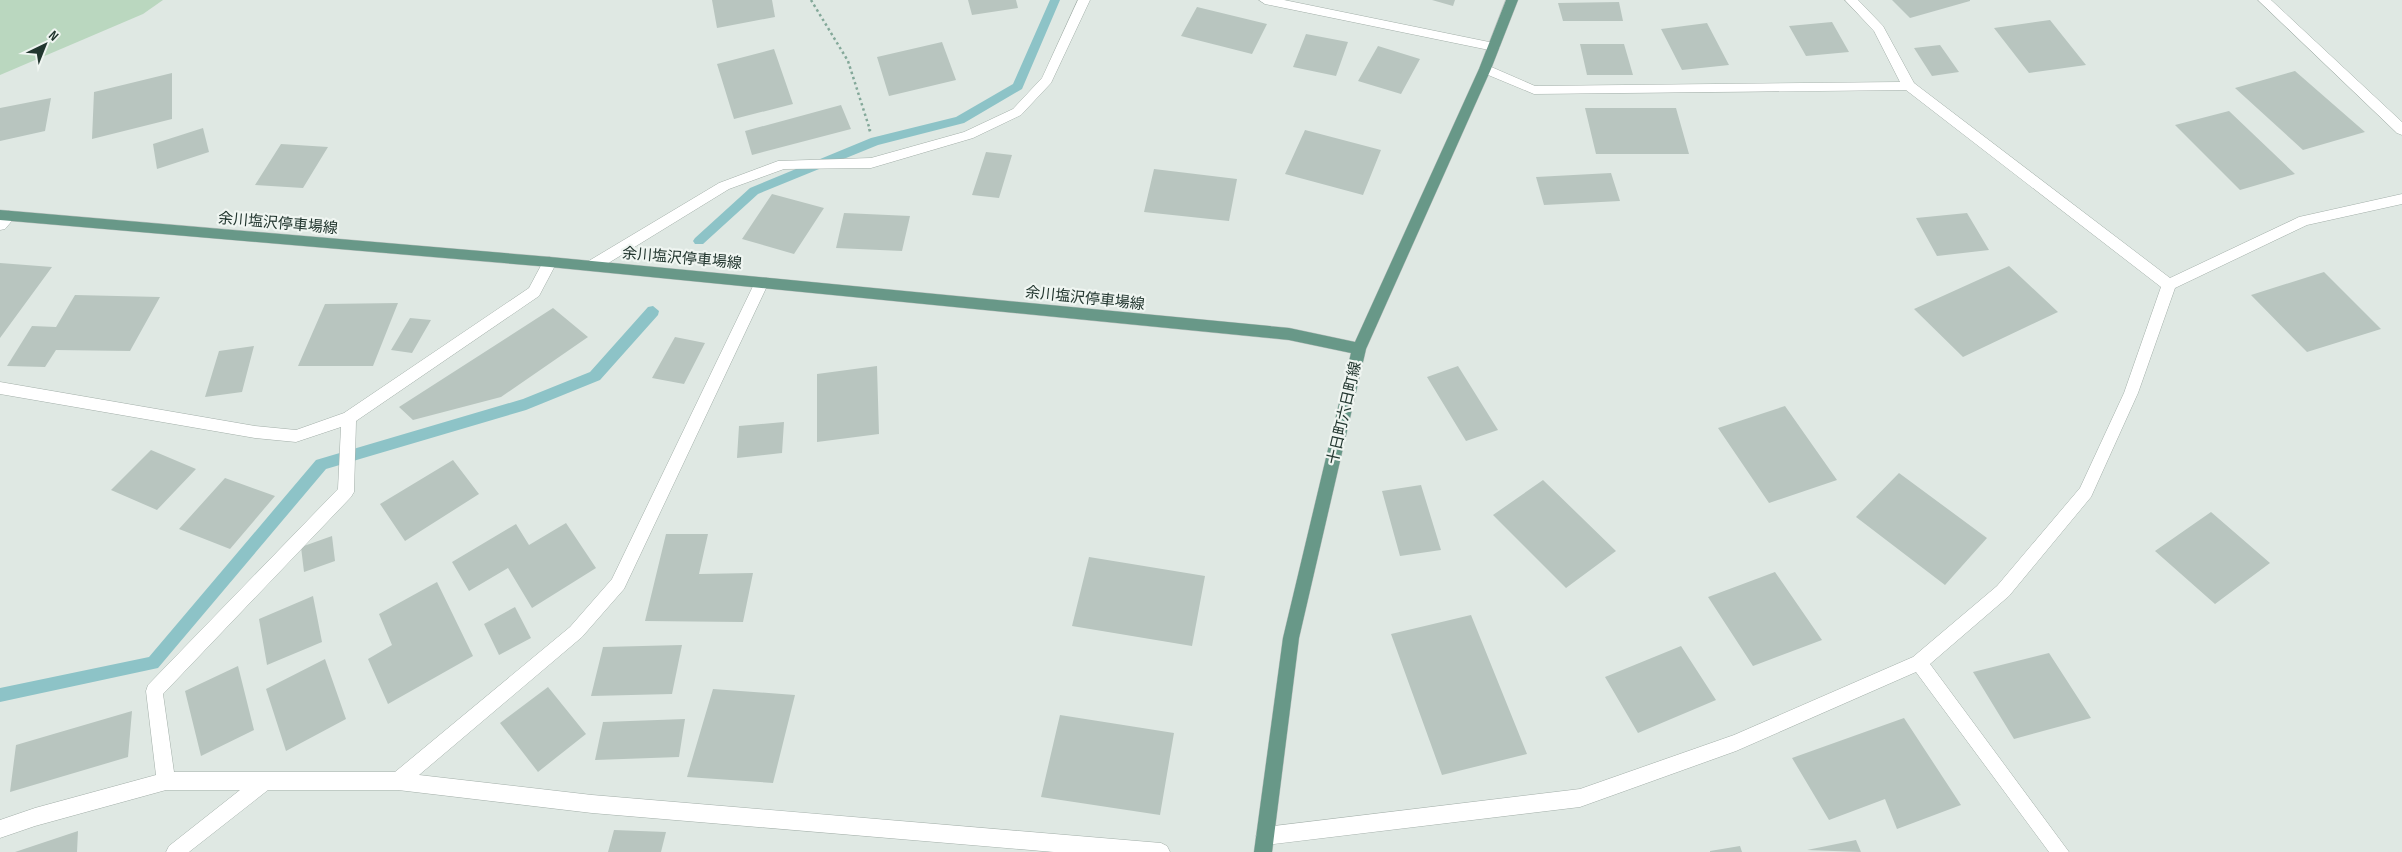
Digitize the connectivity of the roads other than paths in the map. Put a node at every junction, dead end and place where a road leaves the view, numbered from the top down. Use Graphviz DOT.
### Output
graph roads {
  1 [pos="1084,0"];
  2 [pos="1266,0"];
  3 [pos="1512,0"];
  4 [pos="1851,0"];
  5 [pos="2264,0"];
  6 [pos="1494,47"];
  7 [pos="1486,69"];
  8 [pos="1909,86"];
  9 [pos="2402,130"];
  10 [pos="2402,199"];
  11 [pos="3,218"];
  12 [pos="550,262"];
  13 [pos="592,266"];
  14 [pos="762,282"];
  15 [pos="2169,285"];
  16 [pos="1359,349"];
  17 [pos="0,388"];
  18 [pos="349,418"];
  19 [pos="1919,662"];
  20 [pos="265,780"];
  21 [pos="166,781"];
  22 [pos="398,781"];
  23 [pos="0,830"];
  24 [pos="1264,844"];
  25 [pos="174,852"];
  26 [pos="1161,852"];
  27 [pos="2060,852"];
  1 -- 13 [label="street"];
  2 -- 6 [label="street"];
  3 -- 6 [label="main road, 十日町六日町線"];
  4 -- 8 [label="street"];
  5 -- 9 [label="street"];
  6 -- 7 [label="main road, 十日町六日町線"];
  7 -- 8 [label="street"];
  7 -- 16 [label="main road, 十日町六日町線"];
  8 -- 15 [label="street"];
  10 -- 15 [label="street"];
  11 -- 12 [label="main road, 余川塩沢停車場線"];
  12 -- 13 [label="main road, 余川塩沢停車場線"];
  12 -- 18 [label="street"];
  13 -- 14 [label="main road, 余川塩沢停車場線"];
  14 -- 16 [label="main road, 余川塩沢停車場線"];
  14 -- 22 [label="street"];
  15 -- 19 [label="street"];
  16 -- 24 [label="main road, 十日町六日町線"];
  17 -- 18 [label="street"];
  18 -- 21 [label="street"];
  19 -- 24 [label="street"];
  19 -- 27 [label="street"];
  20 -- 21 [label="street"];
  20 -- 22 [label="street"];
  20 -- 25 [label="street"];
  21 -- 23 [label="street"];
  22 -- 26 [label="street"];
}
